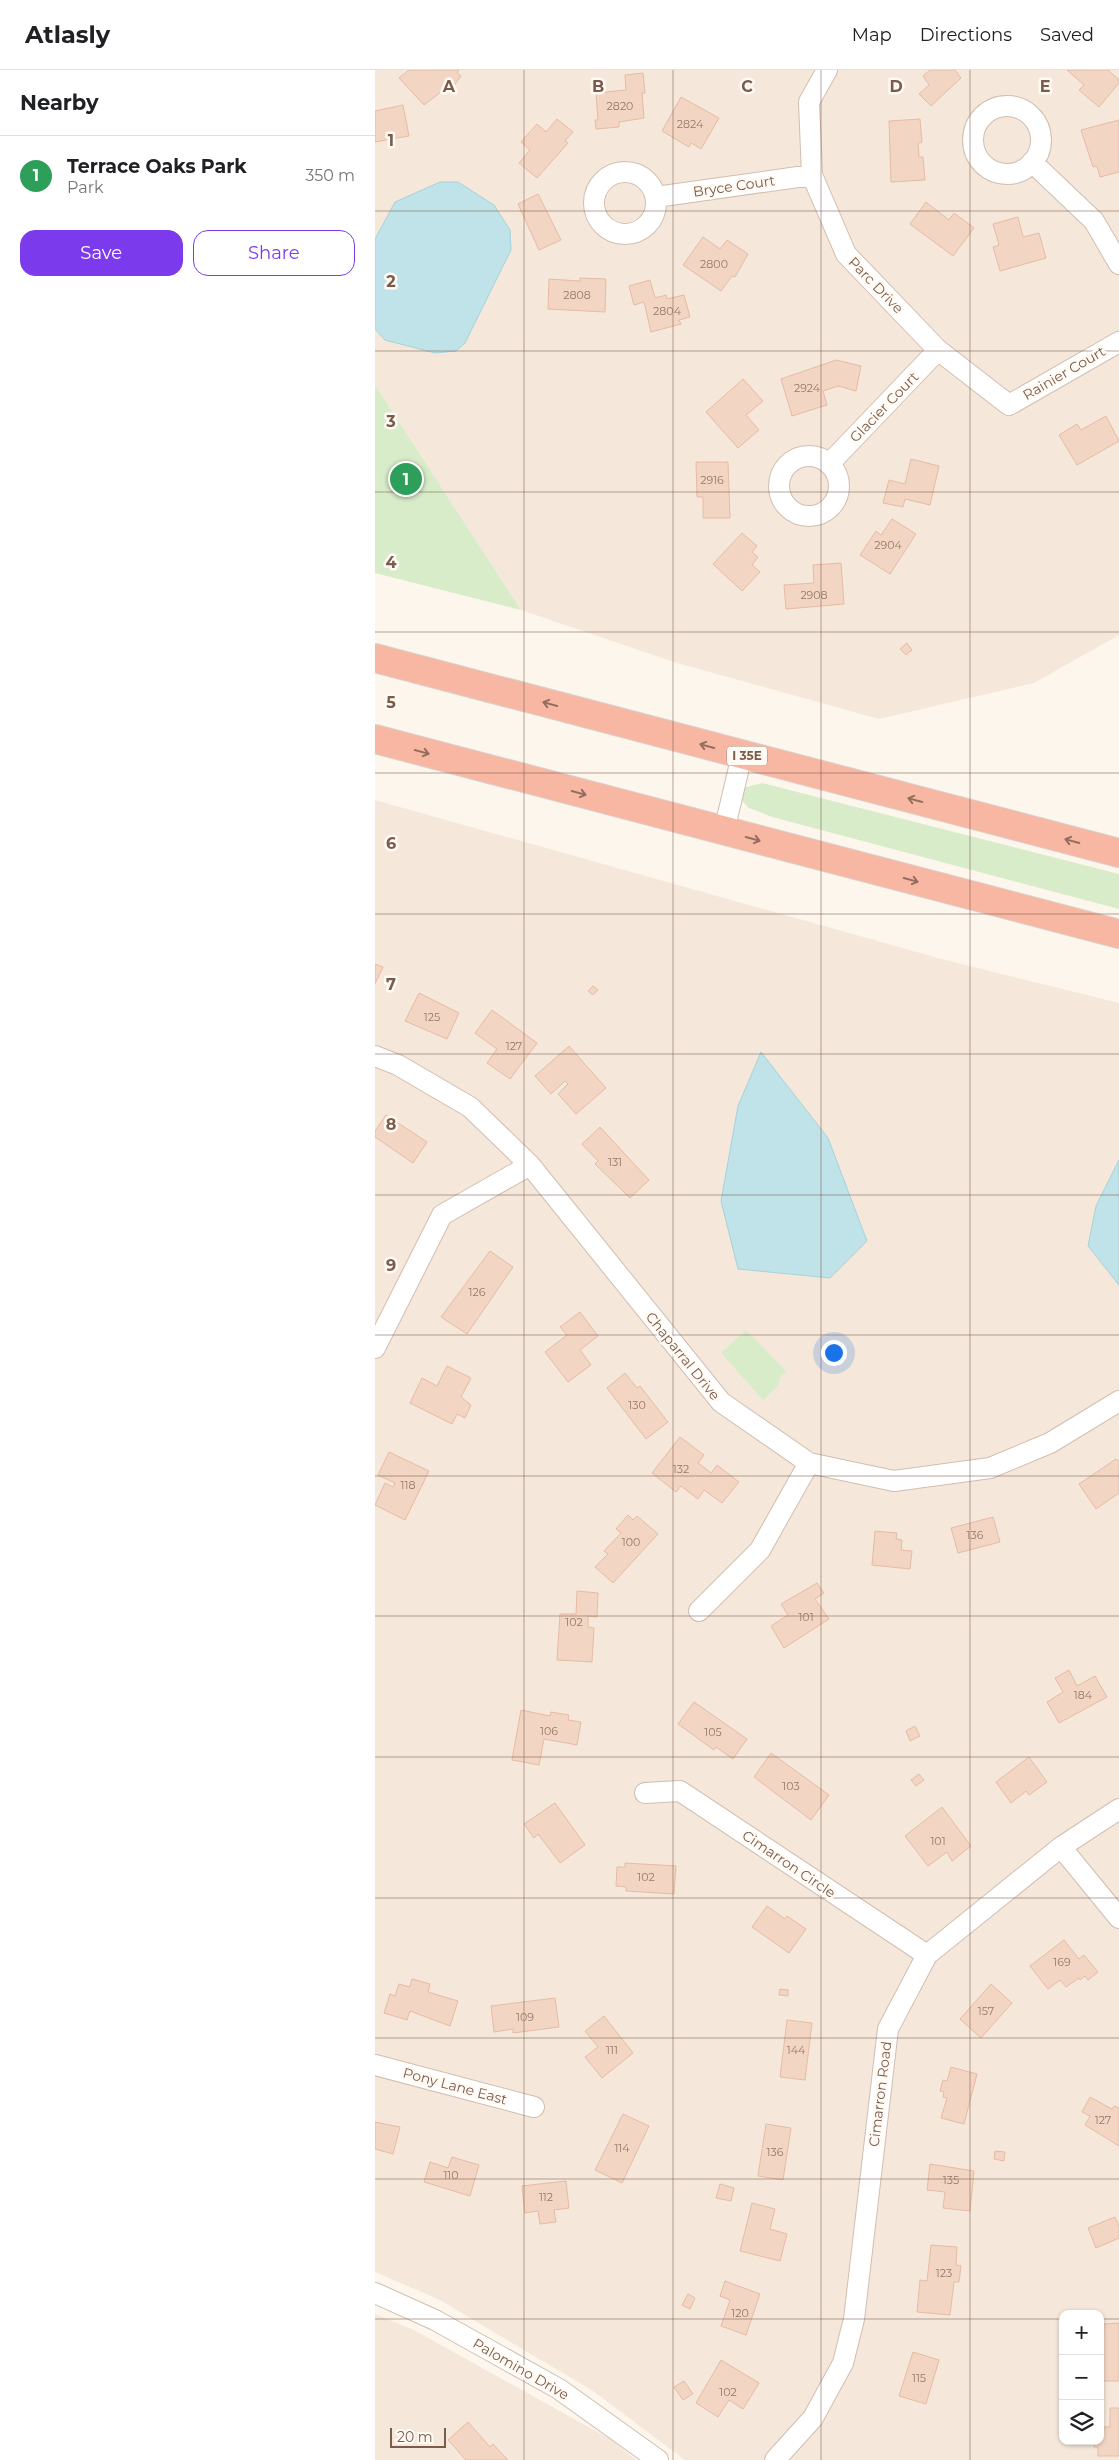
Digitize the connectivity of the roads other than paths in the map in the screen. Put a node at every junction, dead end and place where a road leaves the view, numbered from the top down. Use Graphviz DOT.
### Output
graph roads {
  1 [pos="827,70"];
  2 [pos="1033,162"];
  3 [pos="811,175"];
  4 [pos="656,197"];
  5 [pos="1119,264"];
  6 [pos="1119,342"];
  7 [pos="939,350"];
  8 [pos="1009,404"];
  9 [pos="829,464"];
  10 [pos="375,658"];
  11 [pos="375,739"];
  12 [pos="742,755"];
  13 [pos="724,831"];
  14 [pos="1119,854"];
  15 [pos="1119,934"];
  16 [pos="375,1056"];
  17 [pos="530,1165"];
  18 [pos="375,1348"];
  19 [pos="1119,1401"];
  20 [pos="809,1463"];
  21 [pos="699,1611"];
  22 [pos="645,1793"];
  23 [pos="1119,1809"];
  24 [pos="1061,1847"];
  25 [pos="1119,1918"];
  26 [pos="927,1955"];
  27 [pos="375,2065"];
  28 [pos="534,2107"];
  29 [pos="375,2292"];
  30 [pos="658,2460"];
  31 [pos="775,2460"];
  1 -- 3 [label="street, Parc Drive"];
  2 -- 5 [label="street"];
  3 -- 4 [label="street, Bryce Court"];
  3 -- 7 [label="street, Parc Drive"];
  6 -- 8 [label="street, Rainier Court"];
  7 -- 8 [label="street, Parc Drive"];
  7 -- 9 [label="street, Glacier Court"];
  12 -- 10 [label="highway, I 35E, one-way"];
  11 -- 13 [label="highway, one-way"];
  12 -- 13 [label="street"];
  14 -- 12 [label="highway, I 35E, one-way"];
  13 -- 15 [label="highway, one-way"];
  16 -- 17 [label="street, Chaparral Drive"];
  17 -- 18 [label="street"];
  17 -- 20 [label="street, Chaparral Drive"];
  19 -- 20 [label="street, Chaparral Drive"];
  20 -- 21 [label="street"];
  22 -- 26 [label="street, Cimarron Circle"];
  23 -- 24 [label="street, Cimarron Road"];
  24 -- 25 [label="street"];
  24 -- 26 [label="street, Cimarron Road"];
  26 -- 31 [label="street, Cimarron Road"];
  27 -- 28 [label="street, Pony Lane East"];
  29 -- 30 [label="street, Palomino Drive"];
}
